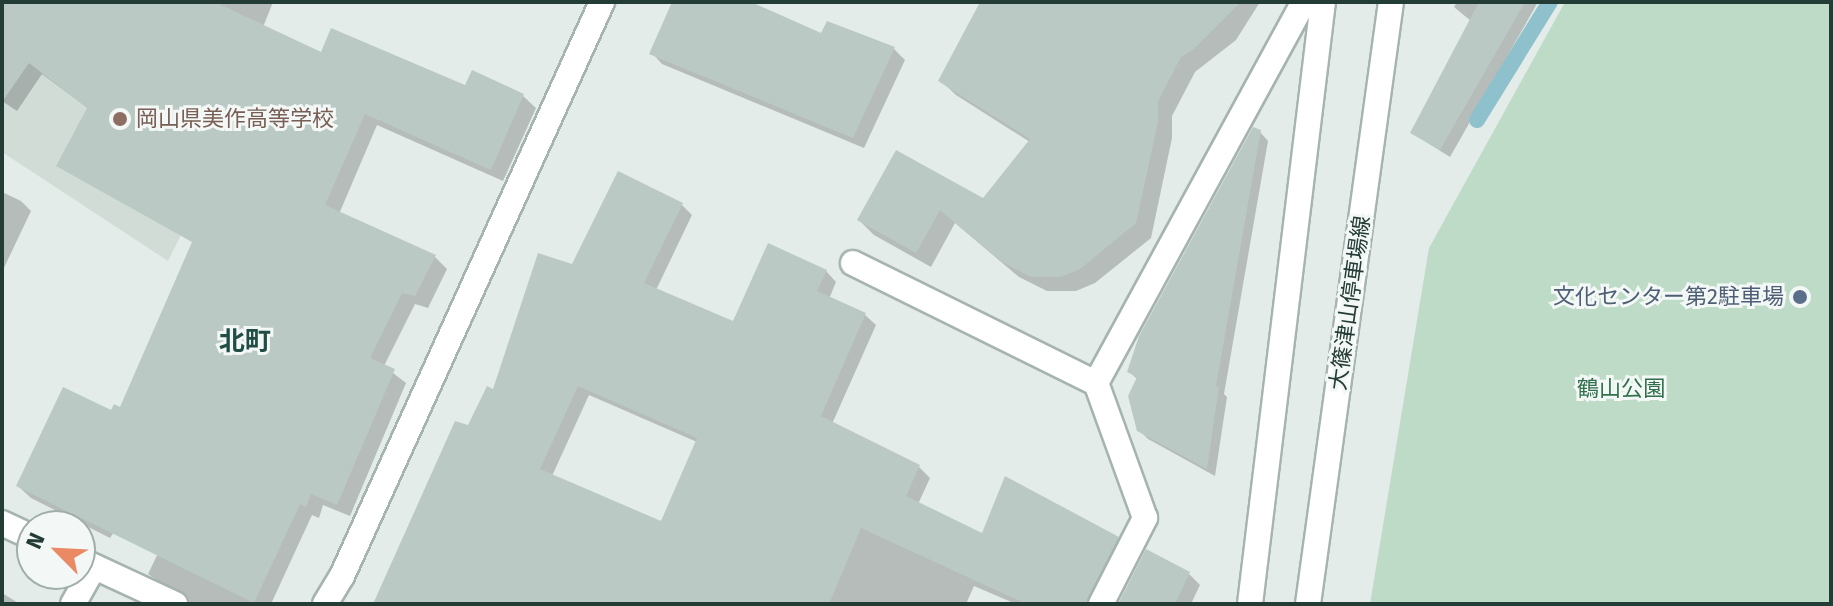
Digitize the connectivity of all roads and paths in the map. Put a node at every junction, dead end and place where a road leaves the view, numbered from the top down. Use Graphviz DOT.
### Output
graph roads {
  1 [pos="602,2"];
  2 [pos="1304,2"];
  3 [pos="1323,2"];
  4 [pos="1391,2"];
  5 [pos="853,263"];
  6 [pos="1096,383"];
  7 [pos="96,567"];
  8 [pos="175,604"];
  9 [pos="325,604"];
  10 [pos="1101,604"];
  11 [pos="1250,604"];
  12 [pos="1308,604"];
  1 -- 9 [label="street"];
  2 -- 6 [label="street"];
  3 -- 11 [label="street"];
  4 -- 12 [label="street, 大篠津山停車場線"];
  5 -- 6 [label="street"];
  6 -- 10 [label="street"];
  7 -- 8 [label="street"];
}
